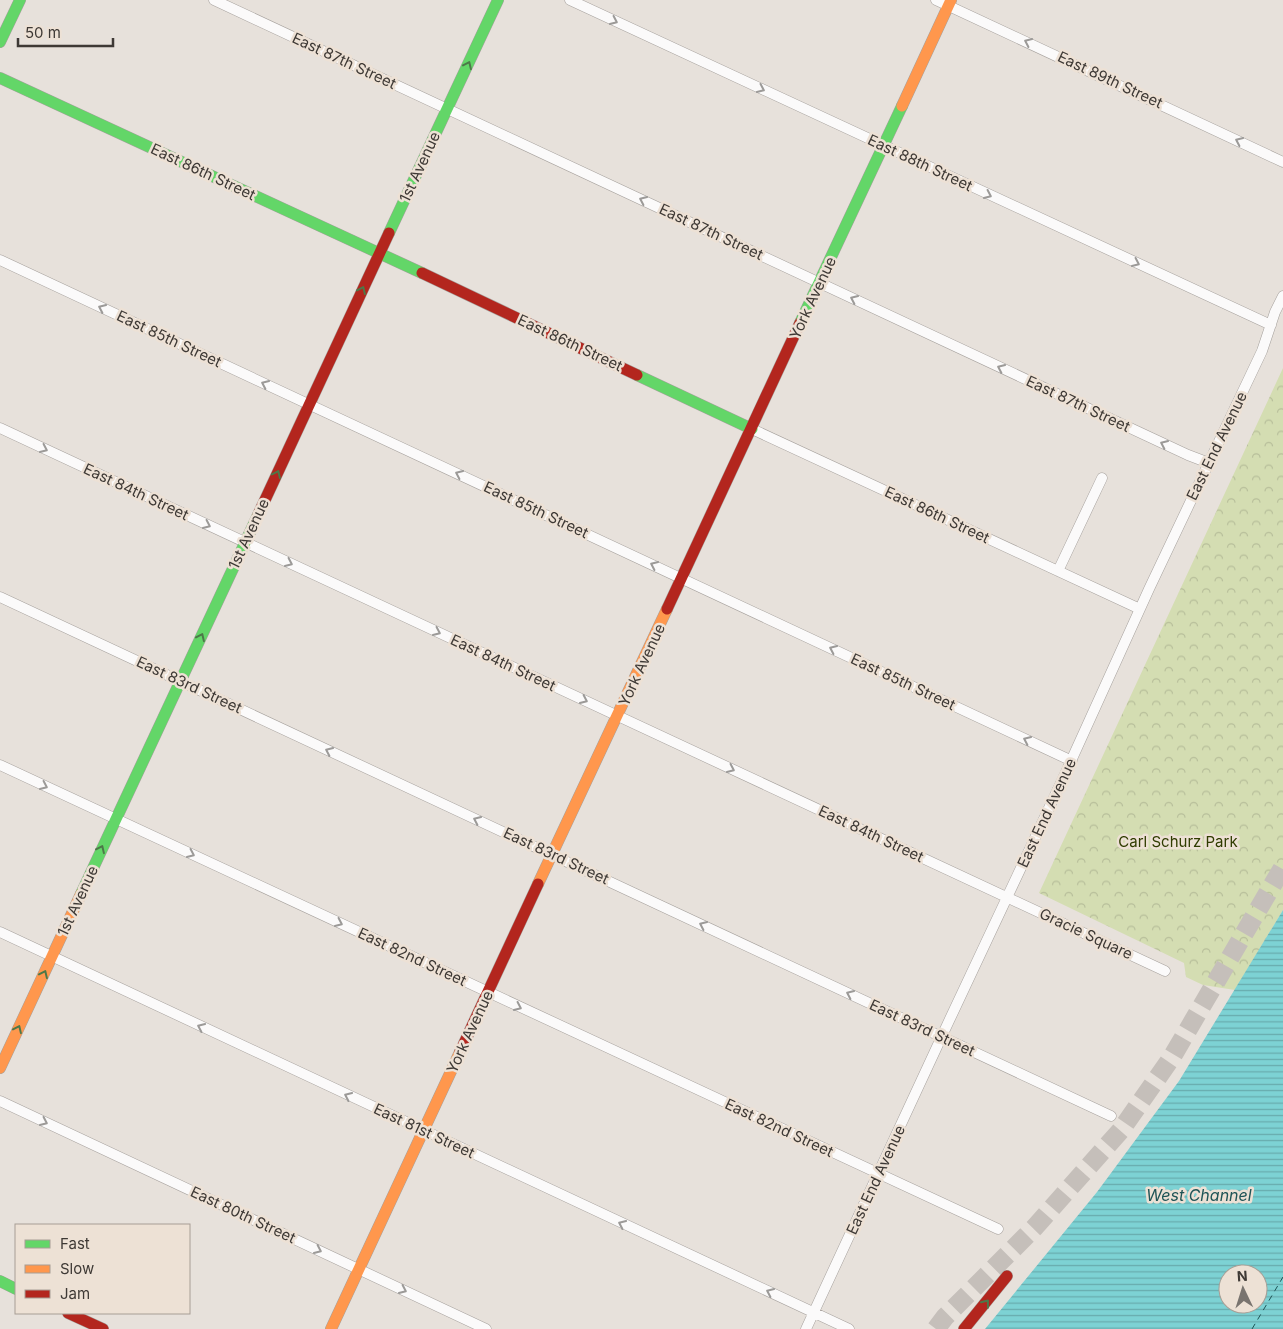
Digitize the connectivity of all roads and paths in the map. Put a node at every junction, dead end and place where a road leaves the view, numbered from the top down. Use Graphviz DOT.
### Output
graph roads {
  1 [pos="20,0"];
  2 [pos="214,0"];
  3 [pos="498,0"];
  4 [pos="570,0"];
  5 [pos="936,0"];
  6 [pos="950,3"];
  7 [pos="0,42"];
  8 [pos="0,78"];
  9 [pos="447,109"];
  10 [pos="883,146"];
  11 [pos="1283,162"];
  12 [pos="379,253"];
  13 [pos="0,260"];
  14 [pos="820,283"];
  15 [pos="1283,296"];
  16 [pos="1271,325"];
  17 [pos="309,405"];
  18 [pos="0,428"];
  19 [pos="752,429"];
  20 [pos="1209,463"];
  21 [pos="1102,478"];
  22 [pos="245,543"];
  23 [pos="1058,571"];
  24 [pos="682,578"];
  25 [pos="0,597"];
  26 [pos="1140,610"];
  27 [pos="180,681"];
  28 [pos="618,716"];
  29 [pos="1072,760"];
  30 [pos="0,765"];
  31 [pos="116,819"];
  32 [pos="553,855"];
  33 [pos="1007,897"];
  34 [pos="0,932"];
  35 [pos="51,957"];
  36 [pos="1165,971"];
  37 [pos="488,993"];
  38 [pos="942,1036"];
  39 [pos="0,1068"];
  40 [pos="0,1101"];
  41 [pos="1111,1116"];
  42 [pos="424,1131"];
  43 [pos="878,1175"];
  44 [pos="998,1229"];
  45 [pos="360,1269"];
  46 [pos="1007,1276"];
  47 [pos="0,1281"];
  48 [pos="15,1288"];
  49 [pos="814,1313"];
  50 [pos="70,1314"];
  51 [pos="103,1329"];
  52 [pos="331,1329"];
  53 [pos="486,1329"];
  54 [pos="806,1329"];
  55 [pos="849,1329"];
  56 [pos="964,1329"];
  1 -- 7 [label="main road"];
  2 -- 9 [label="street, East 87th Street"];
  9 -- 3 [label="main road, 1st Avenue, one-way"];
  4 -- 10 [label="street, East 88th Street, one-way"];
  5 -- 6 [label="street, East 89th Street"];
  6 -- 10 [label="main road, York Avenue"];
  11 -- 6 [label="street, East 89th Street, one-way"];
  8 -- 12 [label="main road, East 86th Street"];
  9 -- 12 [label="main road, 1st Avenue"];
  14 -- 9 [label="street, East 87th Street, one-way"];
  10 -- 14 [label="main road, York Avenue"];
  10 -- 16 [label="street, East 88th Street, one-way"];
  17 -- 12 [label="main road, 1st Avenue, one-way"];
  12 -- 19 [label="main road, East 86th Street"];
  17 -- 13 [label="street, East 85th Street, one-way"];
  14 -- 19 [label="main road, York Avenue"];
  20 -- 14 [label="street, East 87th Street, one-way"];
  15 -- 16 [label="street, East End Avenue"];
  16 -- 20 [label="street, East End Avenue"];
  22 -- 17 [label="main road, 1st Avenue, one-way"];
  24 -- 17 [label="street, East 85th Street, one-way"];
  18 -- 22 [label="street, East 84th Street, one-way"];
  19 -- 23 [label="street, East 86th Street"];
  19 -- 24 [label="main road, York Avenue"];
  20 -- 26 [label="street, East End Avenue"];
  21 -- 23 [label="street"];
  27 -- 22 [label="main road, 1st Avenue, one-way"];
  22 -- 28 [label="street, East 84th Street, one-way"];
  23 -- 26 [label="street, East 86th Street"];
  24 -- 28 [label="main road, York Avenue"];
  29 -- 24 [label="street, East 85th Street, one-way"];
  25 -- 27 [label="street, East 83rd Street"];
  26 -- 29 [label="street, East End Avenue"];
  27 -- 31 [label="main road, 1st Avenue"];
  32 -- 27 [label="street, East 83rd Street, one-way"];
  28 -- 32 [label="main road, York Avenue"];
  28 -- 33 [label="street, East 84th Street, one-way"];
  29 -- 33 [label="street, East End Avenue"];
  30 -- 31 [label="street, East 82nd Street, one-way"];
  35 -- 31 [label="main road, 1st Avenue, one-way"];
  31 -- 37 [label="street, East 82nd Street, one-way"];
  32 -- 37 [label="main road, York Avenue"];
  38 -- 32 [label="street, East 83rd Street, one-way"];
  33 -- 36 [label="street, Gracie Square"];
  33 -- 38 [label="street, East End Avenue"];
  34 -- 35 [label="street, East 81st Street"];
  39 -- 35 [label="main road, 1st Avenue, one-way"];
  42 -- 35 [label="street, East 81st Street, one-way"];
  37 -- 42 [label="main road, York Avenue"];
  37 -- 43 [label="street, East 82nd Street, one-way"];
  38 -- 41 [label="street, East 83rd Street"];
  38 -- 43 [label="street, East End Avenue"];
  40 -- 45 [label="street, East 80th Street, one-way"];
  42 -- 45 [label="main road, York Avenue"];
  49 -- 42 [label="street, East 81st Street, one-way"];
  43 -- 44 [label="street, East 82nd Street"];
  43 -- 49 [label="street, East End Avenue"];
  45 -- 52 [label="main road, York Avenue"];
  45 -- 53 [label="street, East 80th Street, one-way"];
  56 -- 46 [label="main road, one-way"];
  47 -- 48 [label="main road"];
  49 -- 54 [label="street, East End Avenue"];
  49 -- 55 [label="street, East 81st Street"];
  50 -- 51 [label="main road"];
}
